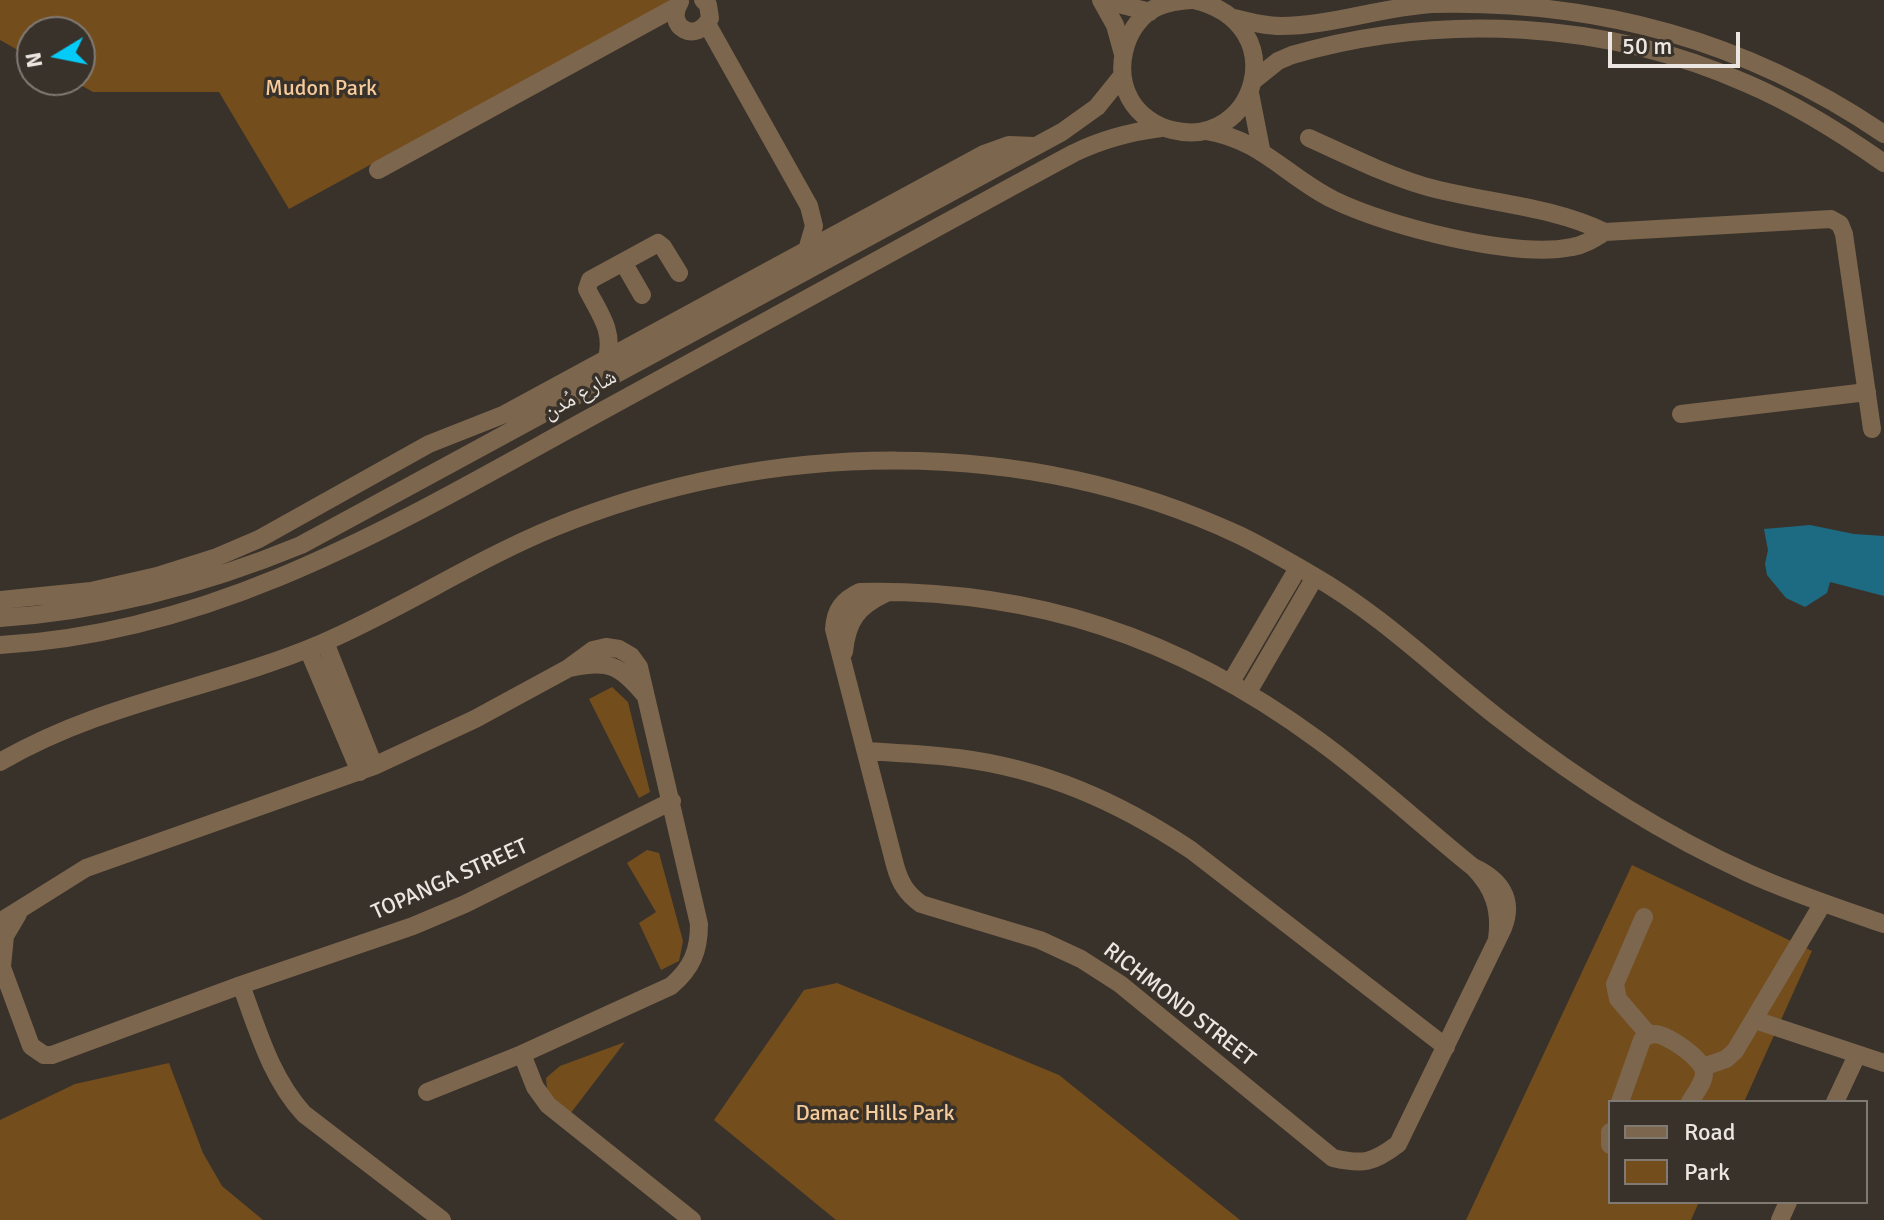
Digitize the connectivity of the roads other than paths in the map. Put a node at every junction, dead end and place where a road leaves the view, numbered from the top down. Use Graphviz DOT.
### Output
graph roads {
  1 [pos="703,0"];
  2 [pos="1102,0"];
  3 [pos="1192,0"];
  4 [pos="679,4"];
  5 [pos="1570,5"];
  6 [pos="1612,8"];
  7 [pos="1150,12"];
  8 [pos="1234,18"];
  9 [pos="707,24"];
  10 [pos="1123,54"];
  11 [pos="1122,76"];
  12 [pos="1251,87"];
  13 [pos="1161,128"];
  14 [pos="1207,131"];
  15 [pos="1884,134"];
  16 [pos="1309,138"];
  17 [pos="1036,146"];
  18 [pos="1261,149"];
  19 [pos="1884,163"];
  20 [pos="378,170"];
  21 [pos="809,206"];
  22 [pos="850,226"];
  23 [pos="1605,232"];
  24 [pos="807,250"];
  25 [pos="623,262"];
  26 [pos="679,273"];
  27 [pos="642,295"];
  28 [pos="609,328"];
  29 [pos="636,343"];
  30 [pos="607,358"];
  31 [pos="1867,392"];
  32 [pos="1681,414"];
  33 [pos="1872,429"];
  34 [pos="1307,572"];
  35 [pos="0,600"];
  36 [pos="0,618"];
  37 [pos="0,645"];
  38 [pos="316,645"];
  39 [pos="1240,687"];
  40 [pos="866,751"];
  41 [pos="0,762"];
  42 [pos="367,769"];
  43 [pos="672,801"];
  44 [pos="1823,903"];
  45 [pos="22,908"];
  46 [pos="1644,917"];
  47 [pos="0,922"];
  48 [pos="1884,924"];
  49 [pos="1,964"];
  50 [pos="241,985"];
  51 [pos="1755,1020"];
  52 [pos="1649,1035"];
  53 [pos="1446,1047"];
  54 [pos="522,1054"];
  55 [pos="1857,1055"];
  56 [pos="1884,1063"];
  57 [pos="1703,1067"];
  58 [pos="427,1092"];
  59 [pos="1621,1100"];
  60 [pos="1691,1100"];
  61 [pos="1836,1100"];
  62 [pos="442,1220"];
  63 [pos="692,1220"];
  1 -- 9 [label="street"];
  2 -- 7 [label="street"];
  2 -- 10 [label="street"];
  3 -- 7 [label="street"];
  3 -- 8 [label="street"];
  4 -- 9 [label="street"];
  4 -- 20 [label="street"];
  5 -- 6 [label="street"];
  5 -- 8 [label="street"];
  6 -- 15 [label="street"];
  7 -- 10 [label="street"];
  8 -- 12 [label="street"];
  9 -- 21 [label="street"];
  10 -- 11 [label="street"];
  11 -- 13 [label="street"];
  11 -- 17 [label="street, شارع مُدن"];
  12 -- 14 [label="street"];
  12 -- 18 [label="street"];
  12 -- 19 [label="street"];
  13 -- 14 [label="street"];
  13 -- 37 [label="street, شارع مُدن"];
  14 -- 18 [label="street"];
  16 -- 23 [label="street"];
  17 -- 22 [label="street"];
  17 -- 36 [label="street, شارع مُدن"];
  18 -- 23 [label="street"];
  21 -- 22 [label="street"];
  21 -- 24 [label="street"];
  22 -- 24 [label="street"];
  23 -- 31 [label="street"];
  24 -- 29 [label="street"];
  25 -- 26 [label="street"];
  25 -- 27 [label="street"];
  25 -- 28 [label="street"];
  28 -- 29 [label="street"];
  28 -- 30 [label="street"];
  29 -- 30 [label="street"];
  30 -- 35 [label="street"];
  31 -- 32 [label="street"];
  31 -- 33 [label="street"];
  34 -- 38 [label="street"];
  34 -- 39 [label="street"];
  34 -- 44 [label="street"];
  38 -- 41 [label="street"];
  38 -- 42 [label="street"];
  39 -- 40 [label="street, RICHMOND STREET"];
  39 -- 53 [label="street, RICHMOND STREET"];
  40 -- 53 [label="street"];
  40 -- 53 [label="street, RICHMOND STREET"];
  42 -- 43 [label="street"];
  42 -- 45 [label="street"];
  43 -- 50 [label="street, TOPANGA STREET"];
  43 -- 54 [label="street"];
  44 -- 48 [label="street"];
  44 -- 51 [label="street"];
  45 -- 47 [label="street"];
  45 -- 49 [label="street, TOPANGA STREET"];
  46 -- 52 [label="street"];
  49 -- 50 [label="street, TOPANGA STREET"];
  50 -- 62 [label="street"];
  51 -- 55 [label="street"];
  51 -- 57 [label="street"];
  52 -- 57 [label="street"];
  52 -- 59 [label="street"];
  54 -- 58 [label="street"];
  54 -- 63 [label="street"];
  55 -- 56 [label="street"];
  55 -- 61 [label="street"];
  57 -- 60 [label="street"];
}
